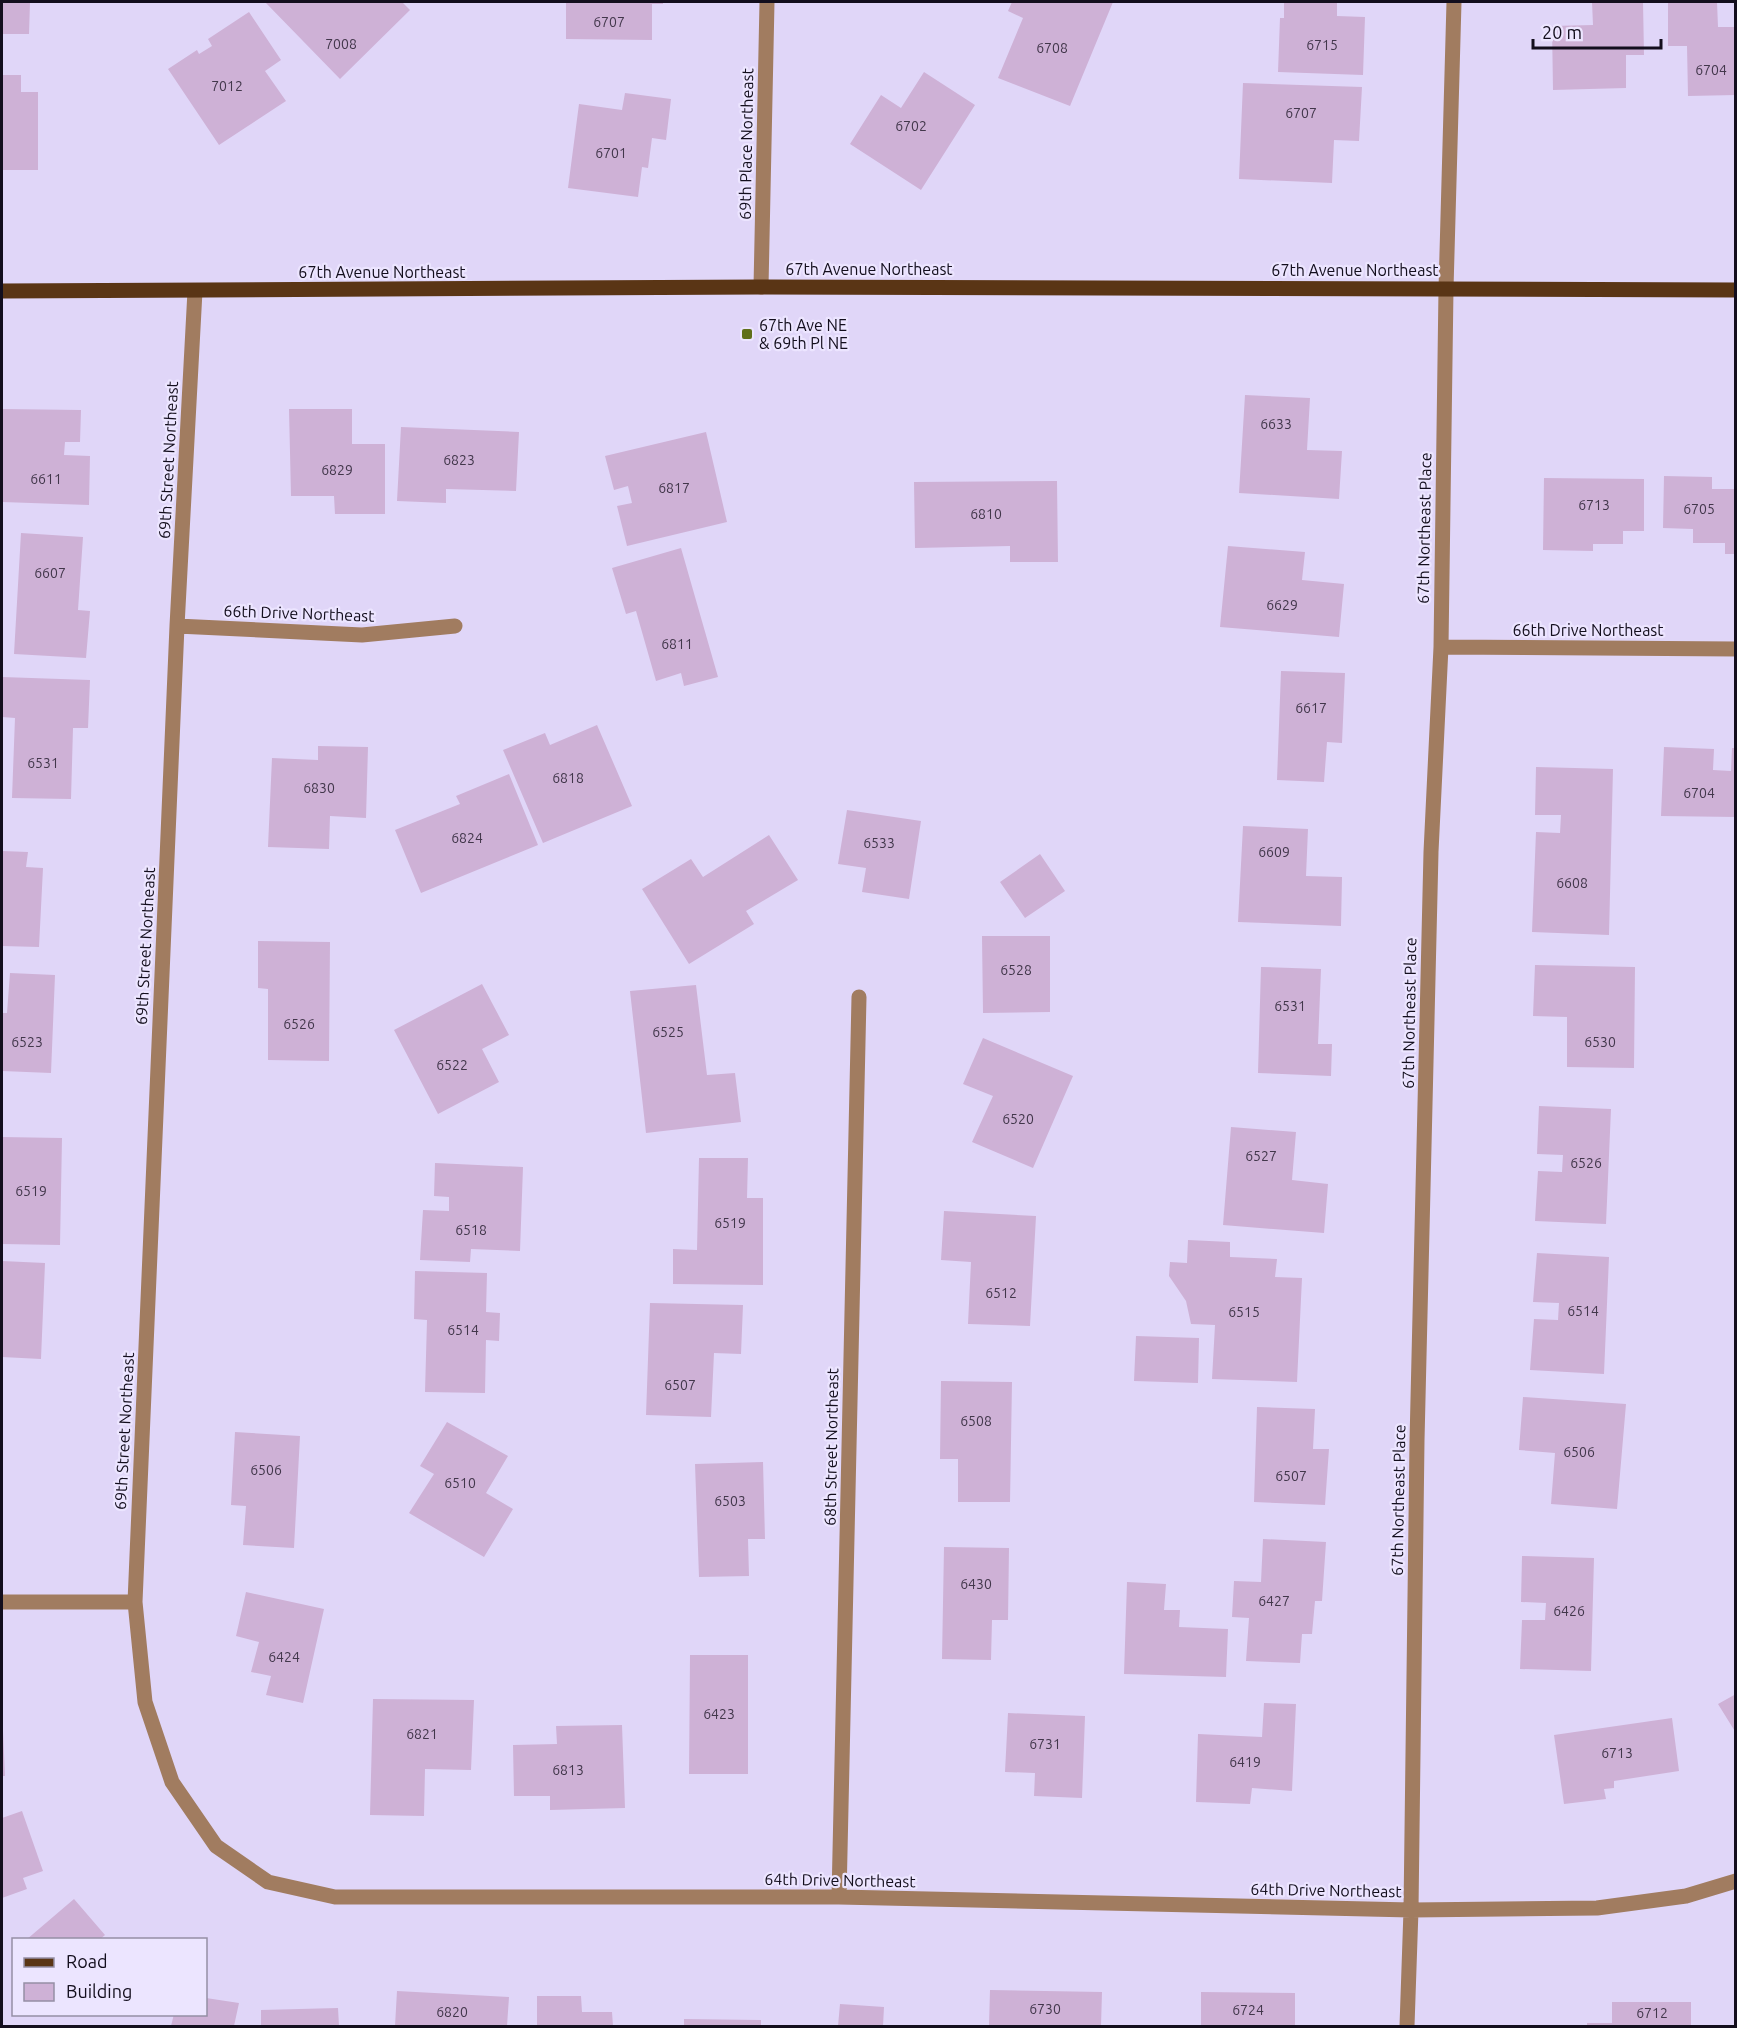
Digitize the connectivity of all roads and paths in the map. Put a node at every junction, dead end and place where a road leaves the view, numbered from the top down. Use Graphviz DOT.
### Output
graph roads {
  1 [pos="767,2"];
  2 [pos="1454,2"];
  3 [pos="760,287"];
  4 [pos="1446,289"];
  5 [pos="2,291"];
  6 [pos="195,291"];
  7 [pos="1736,291"];
  8 [pos="177,626"];
  9 [pos="455,626"];
  10 [pos="1441,647"];
  11 [pos="1736,649"];
  12 [pos="860,997"];
  13 [pos="2,1602"];
  14 [pos="135,1602"];
  15 [pos="1736,1881"];
  16 [pos="839,1898"];
  17 [pos="1411,1910"];
  18 [pos="1407,2026"];
  1 -- 3 [label="street, 69th Place Northeast"];
  2 -- 4 [label="street, 67th Northeast Place"];
  3 -- 4 [label="main road, 67th Avenue Northeast"];
  3 -- 6 [label="main road, 67th Avenue Northeast"];
  4 -- 7 [label="main road, 67th Avenue Northeast"];
  4 -- 10 [label="street, 67th Northeast Place"];
  5 -- 6 [label="main road, 67th Avenue Northeast"];
  6 -- 8 [label="street, 69th Street Northeast"];
  8 -- 9 [label="street, 66th Drive Northeast"];
  8 -- 14 [label="street, 69th Street Northeast"];
  10 -- 11 [label="street, 66th Drive Northeast"];
  10 -- 17 [label="street, 67th Northeast Place"];
  12 -- 16 [label="street, 68th Street Northeast"];
  13 -- 14 [label="street"];
  14 -- 16 [label="street, 64th Drive Northeast"];
  15 -- 17 [label="street, 64th Drive Northeast"];
  16 -- 17 [label="street, 64th Drive Northeast"];
  17 -- 18 [label="street, 67th Northeast Place"];
}
